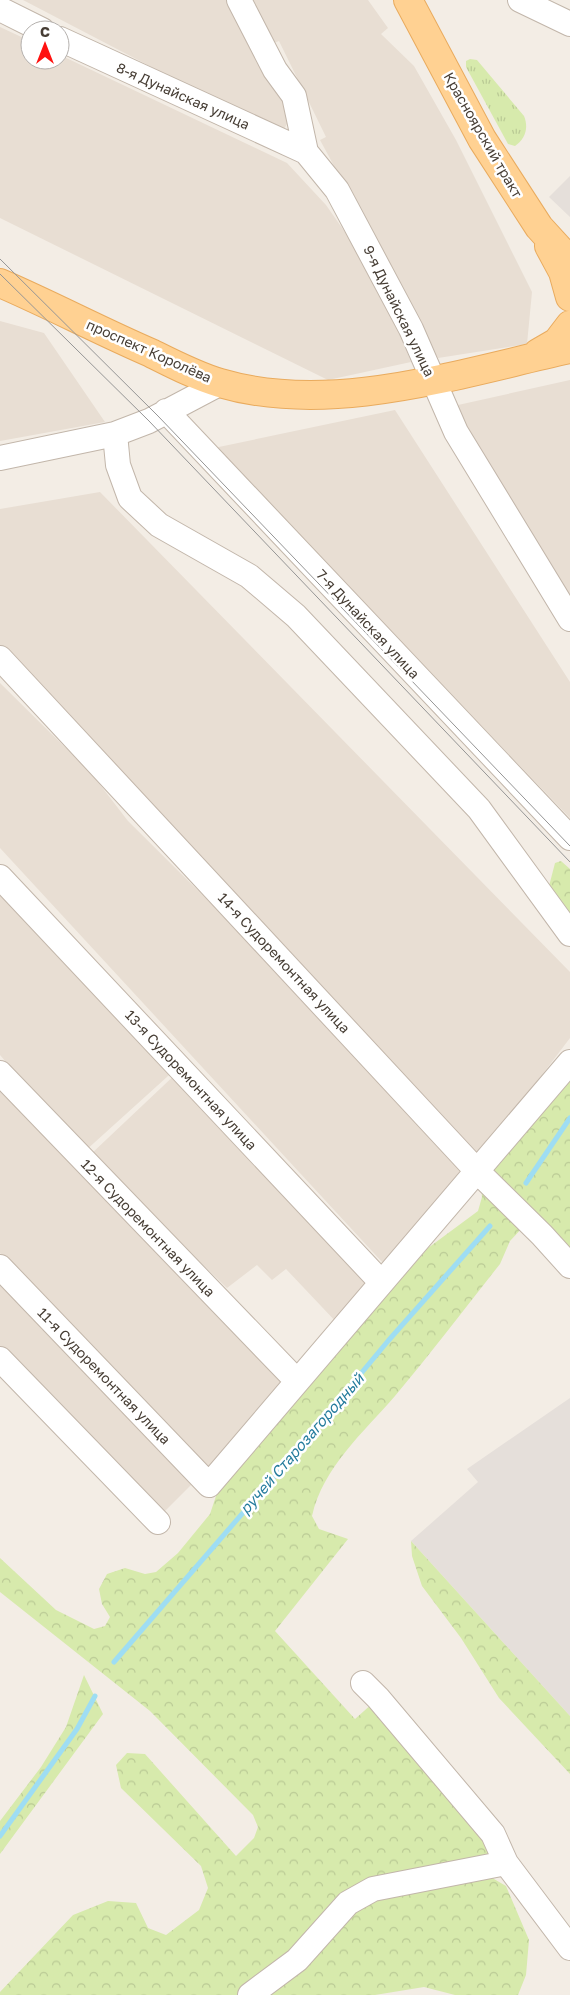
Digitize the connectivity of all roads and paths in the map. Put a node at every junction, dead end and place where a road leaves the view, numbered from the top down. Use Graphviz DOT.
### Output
graph roads {
  1 [pos="239,0"];
  2 [pos="408,0"];
  3 [pos="520,0"];
  4 [pos="0,9"];
  5 [pos="22,20"];
  6 [pos="570,24"];
  7 [pos="70,44"];
  8 [pos="306,152"];
  9 [pos="540,227"];
  10 [pos="570,261"];
  11 [pos="0,283"];
  12 [pos="570,297"];
  13 [pos="570,325"];
  14 [pos="570,349"];
  15 [pos="530,358"];
  16 [pos="433,380"];
  17 [pos="221,383"];
  18 [pos="166,411"];
  19 [pos="115,434"];
  20 [pos="0,458"];
  21 [pos="570,619"];
  22 [pos="0,658"];
  23 [pos="570,838"];
  24 [pos="0,877"];
  25 [pos="570,934"];
  26 [pos="570,1062"];
  27 [pos="0,1074"];
  28 [pos="478,1171"];
  29 [pos="570,1266"];
  30 [pos="0,1267"];
  31 [pos="381,1282"];
  32 [pos="0,1359"];
  33 [pos="297,1381"];
  34 [pos="158,1522"];
  35 [pos="363,1683"];
  36 [pos="506,1863"];
  37 [pos="570,1948"];
  38 [pos="250,1995"];
  1 -- 8 [label="street, 9-я Дунайская улица"];
  2 -- 9 [label="main road, Красноярский тракт"];
  3 -- 6 [label="street"];
  4 -- 5 [label="street"];
  7 -- 8 [label="street, 8-я Дунайская улица"];
  8 -- 16 [label="street, 9-я Дунайская улица"];
  9 -- 10 [label="main road, Красноярский тракт"];
  9 -- 12 [label="main road"];
  11 -- 17 [label="main road, проспект Королёва"];
  13 -- 15 [label="main road"];
  14 -- 15 [label="main road, проспект Королёва"];
  15 -- 16 [label="main road, проспект Королёва"];
  16 -- 17 [label="main road, проспект Королёва"];
  16 -- 21 [label="street, 9-я Дунайская улица"];
  17 -- 18 [label="street"];
  18 -- 19 [label="street"];
  18 -- 23 [label="street, 7-я Дунайская улица"];
  19 -- 20 [label="street"];
  19 -- 25 [label="street"];
  22 -- 28 [label="street, 14-я Судоремонтная улица"];
  24 -- 31 [label="street, 13-я Судоремонтная улица"];
  26 -- 28 [label="street"];
  27 -- 33 [label="street, 12-я Судоремонтная улица"];
  28 -- 29 [label="street, 14-я Судоремонтная улица"];
  28 -- 31 [label="street"];
  30 -- 33 [label="street, 11-я Судоремонтная улица"];
  31 -- 33 [label="street"];
  32 -- 34 [label="street"];
  35 -- 36 [label="street"];
  36 -- 37 [label="street"];
  36 -- 38 [label="street"];
}
